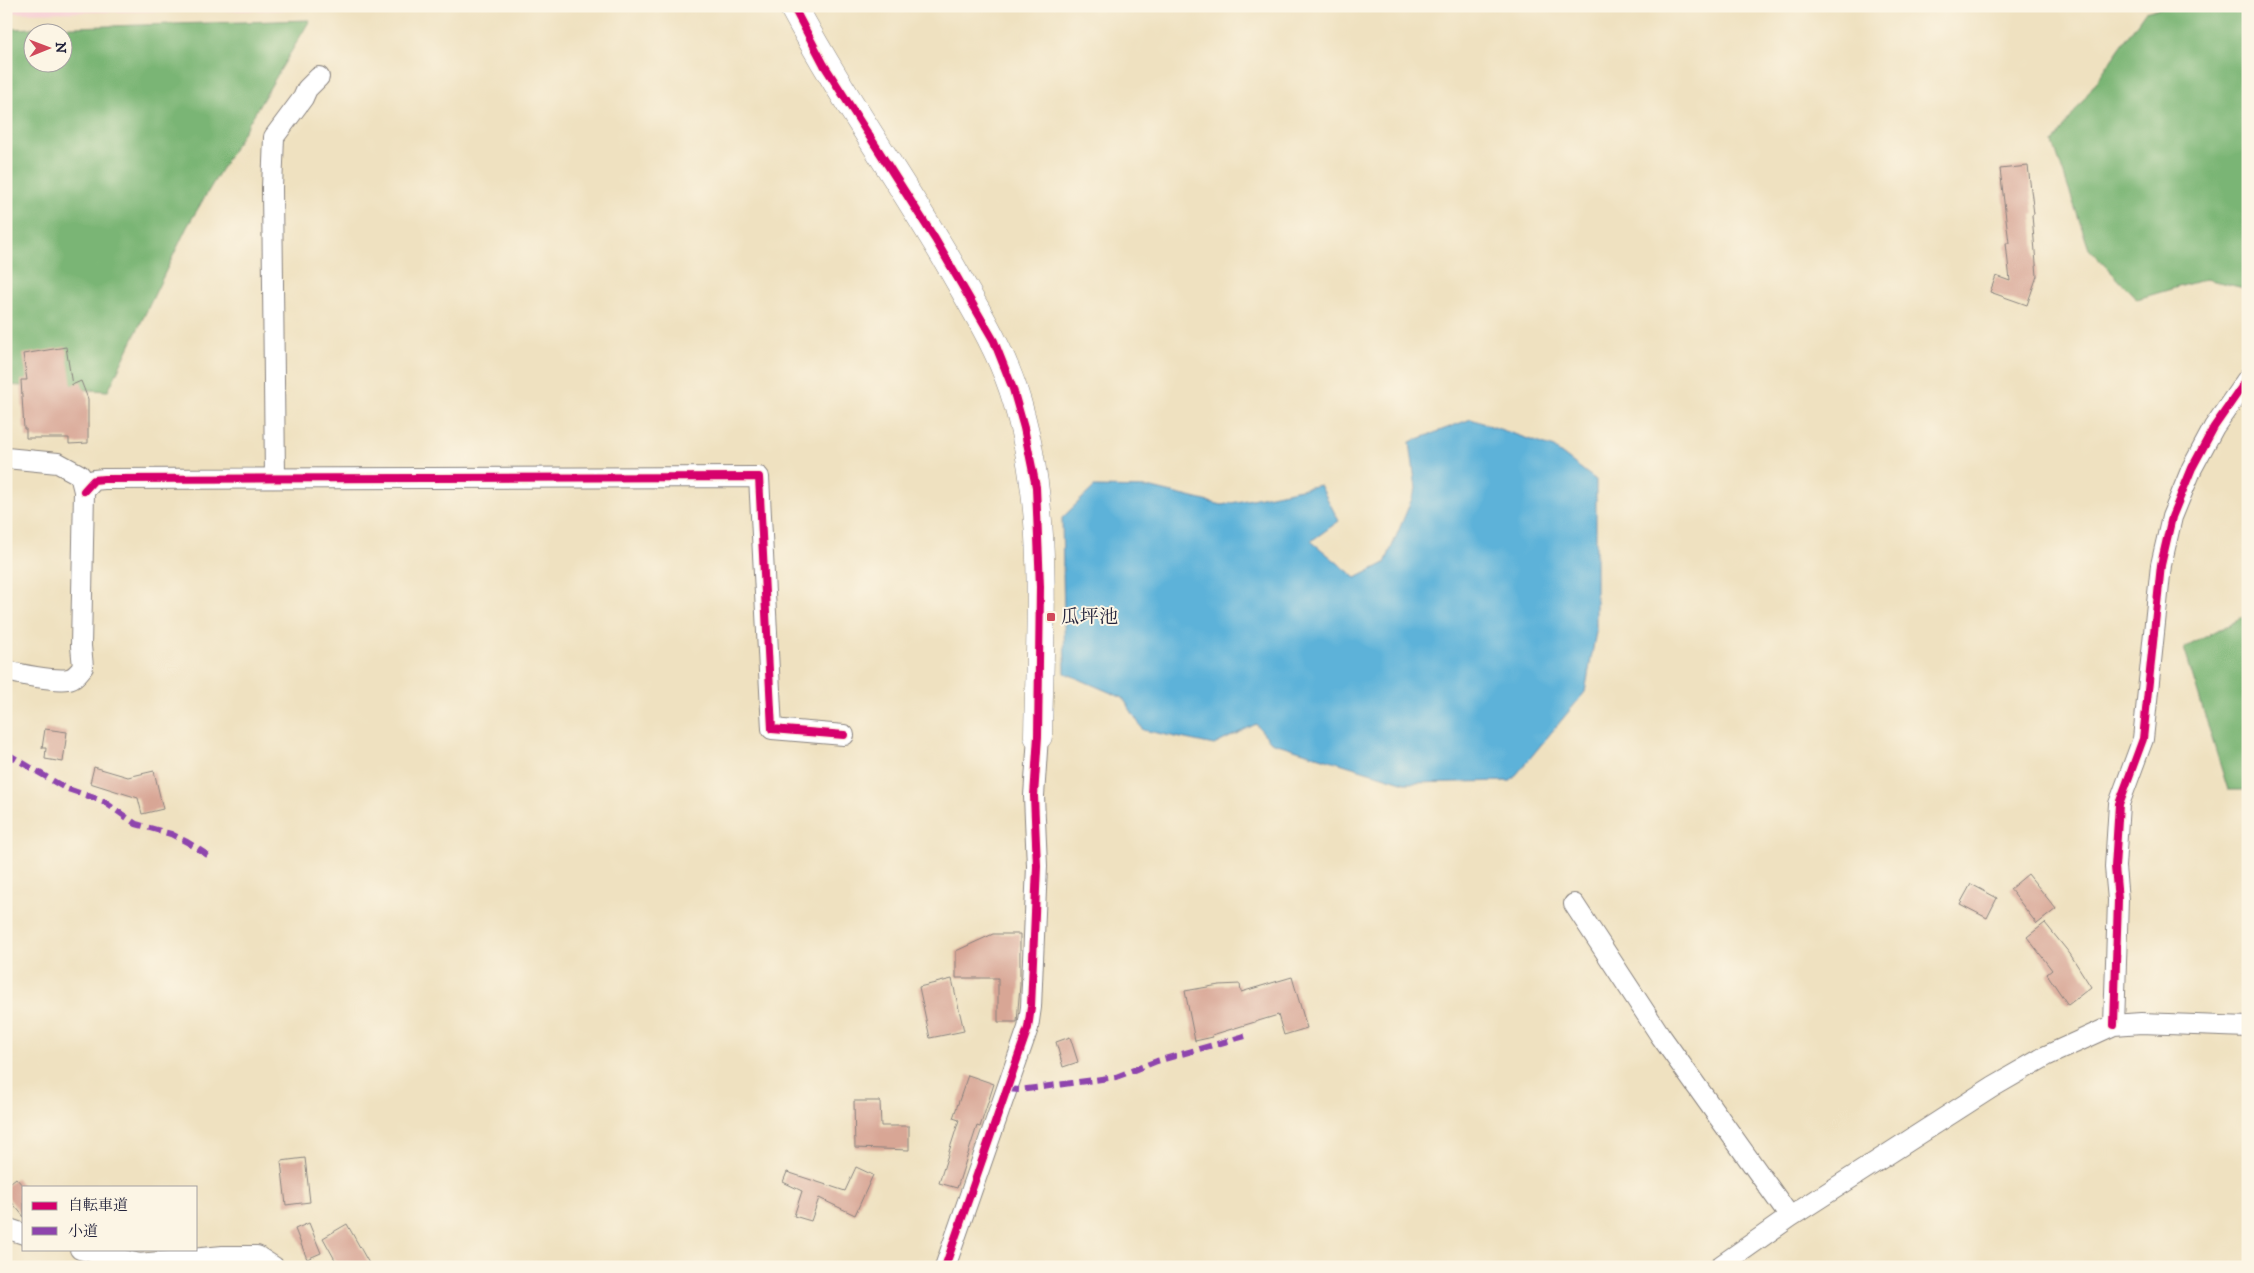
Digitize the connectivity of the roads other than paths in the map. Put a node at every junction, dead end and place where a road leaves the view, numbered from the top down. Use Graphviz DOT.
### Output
graph roads {
  1 [pos="793,6"];
  2 [pos="319,77"];
  3 [pos="2248,378"];
  4 [pos="6,458"];
  5 [pos="275,477"];
  6 [pos="84,491"];
  7 [pos="6,670"];
  8 [pos="844,735"];
  9 [pos="1038,736"];
  10 [pos="1574,904"];
  11 [pos="2114,1025"];
  12 [pos="2248,1027"];
  13 [pos="1790,1217"];
  14 [pos="6,1228"];
  15 [pos="22,1233"];
  16 [pos="84,1250"];
  17 [pos="274,1267"];
  18 [pos="945,1267"];
  19 [pos="1719,1267"];
  1 -- 9 [label="street"];
  2 -- 5 [label="street"];
  3 -- 11 [label="street"];
  4 -- 6 [label="street"];
  5 -- 6 [label="street"];
  5 -- 8 [label="street"];
  6 -- 7 [label="street"];
  9 -- 18 [label="street"];
  10 -- 13 [label="street"];
  11 -- 12 [label="street"];
  11 -- 13 [label="street"];
  13 -- 19 [label="street"];
  14 -- 15 [label="street"];
  16 -- 17 [label="street"];
}
